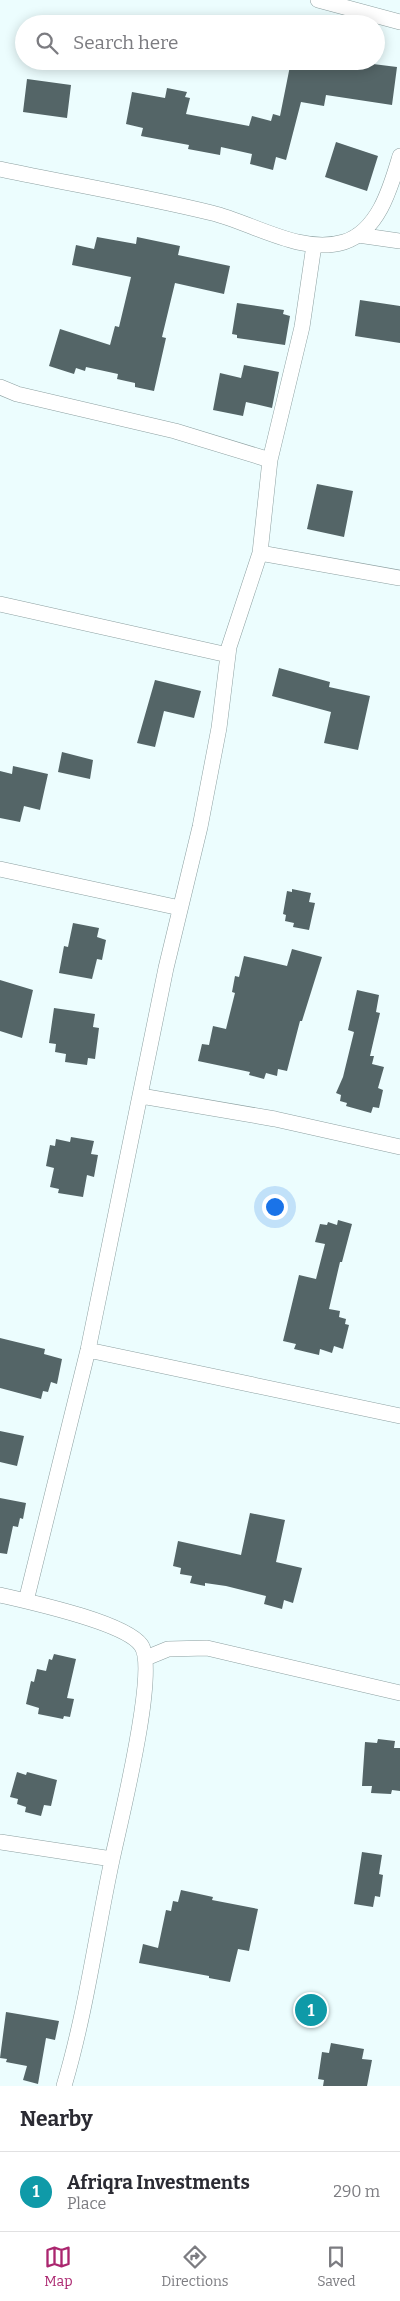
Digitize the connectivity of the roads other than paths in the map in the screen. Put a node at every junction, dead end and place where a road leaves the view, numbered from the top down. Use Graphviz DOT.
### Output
graph roads {
  1 [pos="318,0"];
  2 [pos="374,15"];
  3 [pos="385,18"];
  4 [pos="400,22"];
  5 [pos="400,156"];
  6 [pos="0,169"];
  7 [pos="358,235"];
  8 [pos="400,241"];
  9 [pos="314,245"];
  10 [pos="0,386"];
  11 [pos="270,460"];
  12 [pos="260,553"];
  13 [pos="400,578"];
  14 [pos="0,604"];
  15 [pos="228,655"];
  16 [pos="0,869"];
  17 [pos="180,908"];
  18 [pos="141,1096"];
  19 [pos="400,1147"];
  20 [pos="88,1350"];
  21 [pos="400,1416"];
  22 [pos="0,1595"];
  23 [pos="26,1601"];
  24 [pos="146,1658"];
  25 [pos="400,1692"];
  26 [pos="0,1842"];
  27 [pos="112,1859"];
  28 [pos="64,2086"];
  1 -- 2 [label="street"];
  3 -- 4 [label="street"];
  5 -- 7 [label="street"];
  6 -- 9 [label="street"];
  7 -- 8 [label="street"];
  7 -- 9 [label="street"];
  9 -- 11 [label="street"];
  10 -- 11 [label="street"];
  11 -- 12 [label="street"];
  12 -- 13 [label="street"];
  12 -- 15 [label="street"];
  14 -- 15 [label="street"];
  15 -- 17 [label="street"];
  16 -- 17 [label="street"];
  17 -- 18 [label="street"];
  18 -- 19 [label="street"];
  18 -- 20 [label="street"];
  20 -- 21 [label="street"];
  20 -- 23 [label="street"];
  22 -- 23 [label="street"];
  23 -- 24 [label="street"];
  24 -- 25 [label="street"];
  24 -- 27 [label="street"];
  26 -- 27 [label="street"];
  27 -- 28 [label="street"];
}
